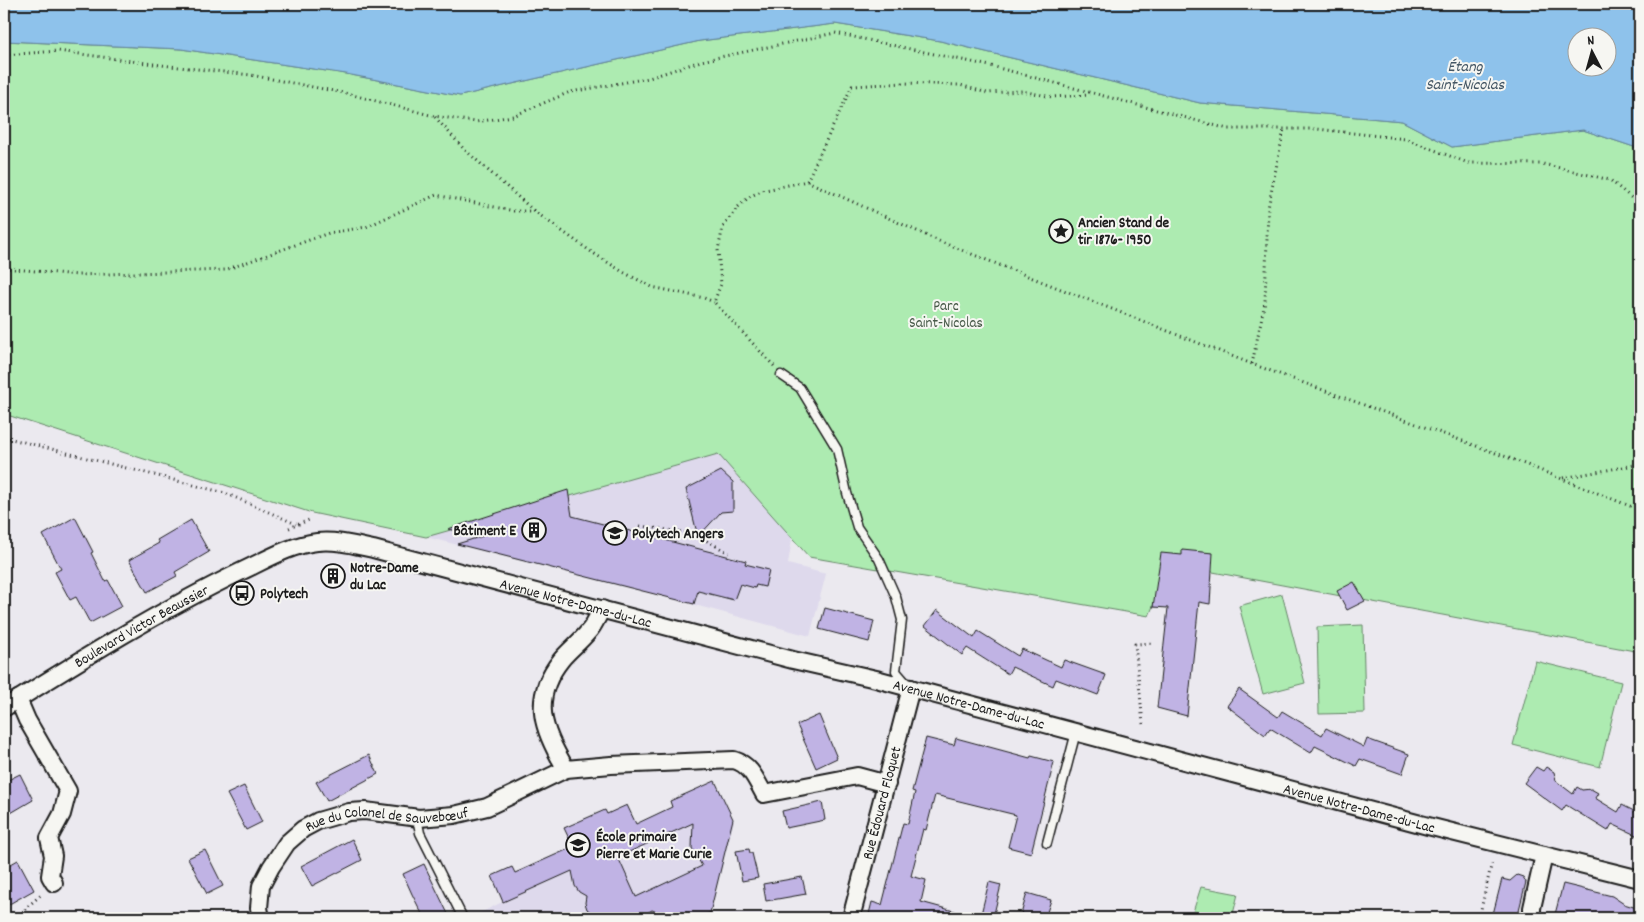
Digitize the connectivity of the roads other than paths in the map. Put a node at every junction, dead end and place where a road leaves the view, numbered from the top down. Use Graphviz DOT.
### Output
graph roads {
  1 [pos="781,375"];
  2 [pos="296,546"];
  3 [pos="602,609"];
  4 [pos="910,688"];
  5 [pos="18,699"];
  6 [pos="4,708"];
  7 [pos="1076,732"];
  8 [pos="566,769"];
  9 [pos="887,784"];
  10 [pos="419,818"];
  11 [pos="1047,843"];
  12 [pos="1544,855"];
  13 [pos="1640,880"];
  14 [pos="54,883"];
  15 [pos="261,918"];
  16 [pos="463,918"];
  17 [pos="851,918"];
  18 [pos="1532,918"];
  1 -- 4 [label="lane"];
  2 -- 3 [label="street, Avenue Notre-Dame-du-Lac"];
  2 -- 5 [label="street, Boulevard Victor Beaussier"];
  3 -- 4 [label="street, Avenue Notre-Dame-du-Lac"];
  3 -- 8 [label="street"];
  4 -- 7 [label="street, Avenue Notre-Dame-du-Lac"];
  4 -- 9 [label="street, Rue Édouard Floquet"];
  5 -- 6 [label="street, Boulevard Victor Beaussier"];
  5 -- 14 [label="street"];
  7 -- 11 [label="lane"];
  7 -- 12 [label="street, Avenue Notre-Dame-du-Lac"];
  8 -- 9 [label="street"];
  8 -- 10 [label="street, Rue du Colonel de Sauvebœuf"];
  9 -- 17 [label="street, Rue Édouard Floquet"];
  10 -- 15 [label="street, Rue du Colonel de Sauvebœuf"];
  10 -- 16 [label="lane"];
  12 -- 13 [label="street, Avenue Notre-Dame-du-Lac"];
  12 -- 18 [label="street"];
}
